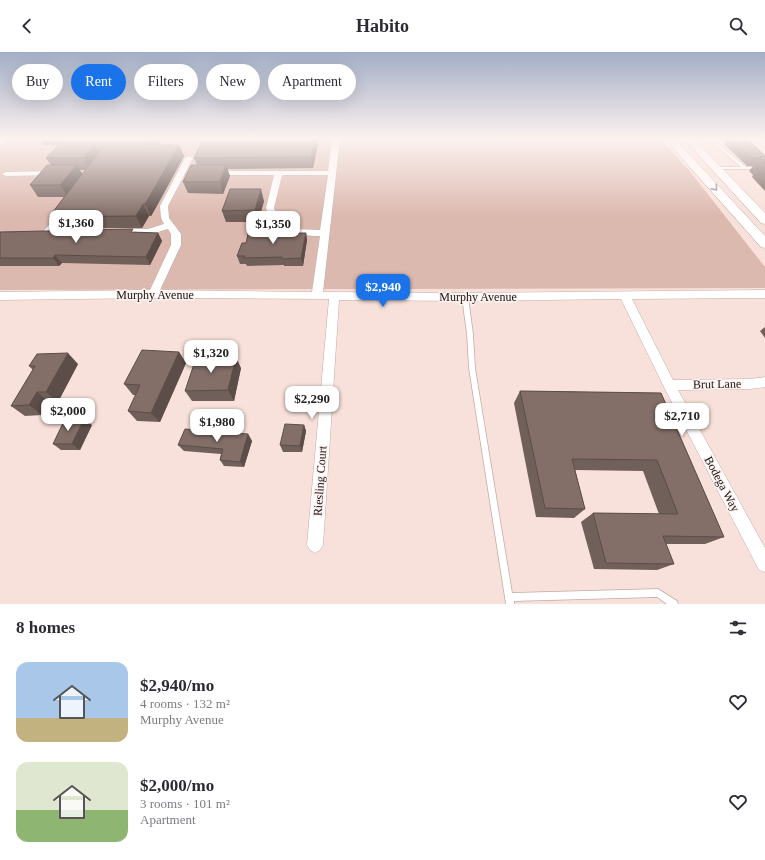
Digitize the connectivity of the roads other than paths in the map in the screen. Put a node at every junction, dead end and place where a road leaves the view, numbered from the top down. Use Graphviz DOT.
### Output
graph roads {
  1 [pos="187,165"];
  2 [pos="333,165"];
  3 [pos="693,165"];
  4 [pos="714,165"];
  5 [pos="741,165"];
  6 [pos="13,167"];
  7 [pos="717,168"];
  8 [pos="745,168"];
  9 [pos="765,168"];
  10 [pos="64,173"];
  11 [pos="205,173"];
  12 [pos="279,173"];
  13 [pos="332,173"];
  14 [pos="3,177"];
  15 [pos="70,203"];
  16 [pos="765,220"];
  17 [pos="169,225"];
  18 [pos="62,233"];
  19 [pos="120,233"];
  20 [pos="324,233"];
  21 [pos="765,244"];
  22 [pos="153,294"];
  23 [pos="765,294"];
  24 [pos="0,296"];
  25 [pos="317,296"];
  26 [pos="625,296"];
  27 [pos="334,297"];
  28 [pos="465,297"];
  29 [pos="765,382"];
  30 [pos="669,385"];
  31 [pos="315,545"];
  32 [pos="765,564"];
  33 [pos="509,601"];
  34 [pos="674,604"];
  1 -- 17 [label="street"];
  2 -- 13 [label="street"];
  3 -- 21 [label="main road, one-way"];
  4 -- 7 [label="main road"];
  5 -- 8 [label="lane"];
  6 -- 14 [label="street"];
  7 -- 8 [label="lane"];
  7 -- 16 [label="main road"];
  8 -- 9 [label="lane"];
  10 -- 14 [label="street"];
  11 -- 12 [label="street"];
  12 -- 13 [label="street"];
  12 -- 20 [label="street"];
  13 -- 20 [label="street"];
  15 -- 18 [label="street"];
  17 -- 19 [label="street"];
  17 -- 22 [label="street"];
  20 -- 25 [label="street"];
  22 -- 24 [label="street, Murphy Avenue"];
  22 -- 25 [label="street, Murphy Avenue"];
  23 -- 26 [label="street, Murphy Avenue"];
  25 -- 27 [label="street, Murphy Avenue"];
  26 -- 28 [label="street, Murphy Avenue"];
  26 -- 30 [label="street, Bodega Way"];
  27 -- 28 [label="street, Murphy Avenue"];
  27 -- 31 [label="street, Riesling Court"];
  28 -- 33 [label="lane"];
  29 -- 30 [label="street, Brut Lane"];
  30 -- 32 [label="street, Bodega Way"];
  33 -- 34 [label="lane"];
}
